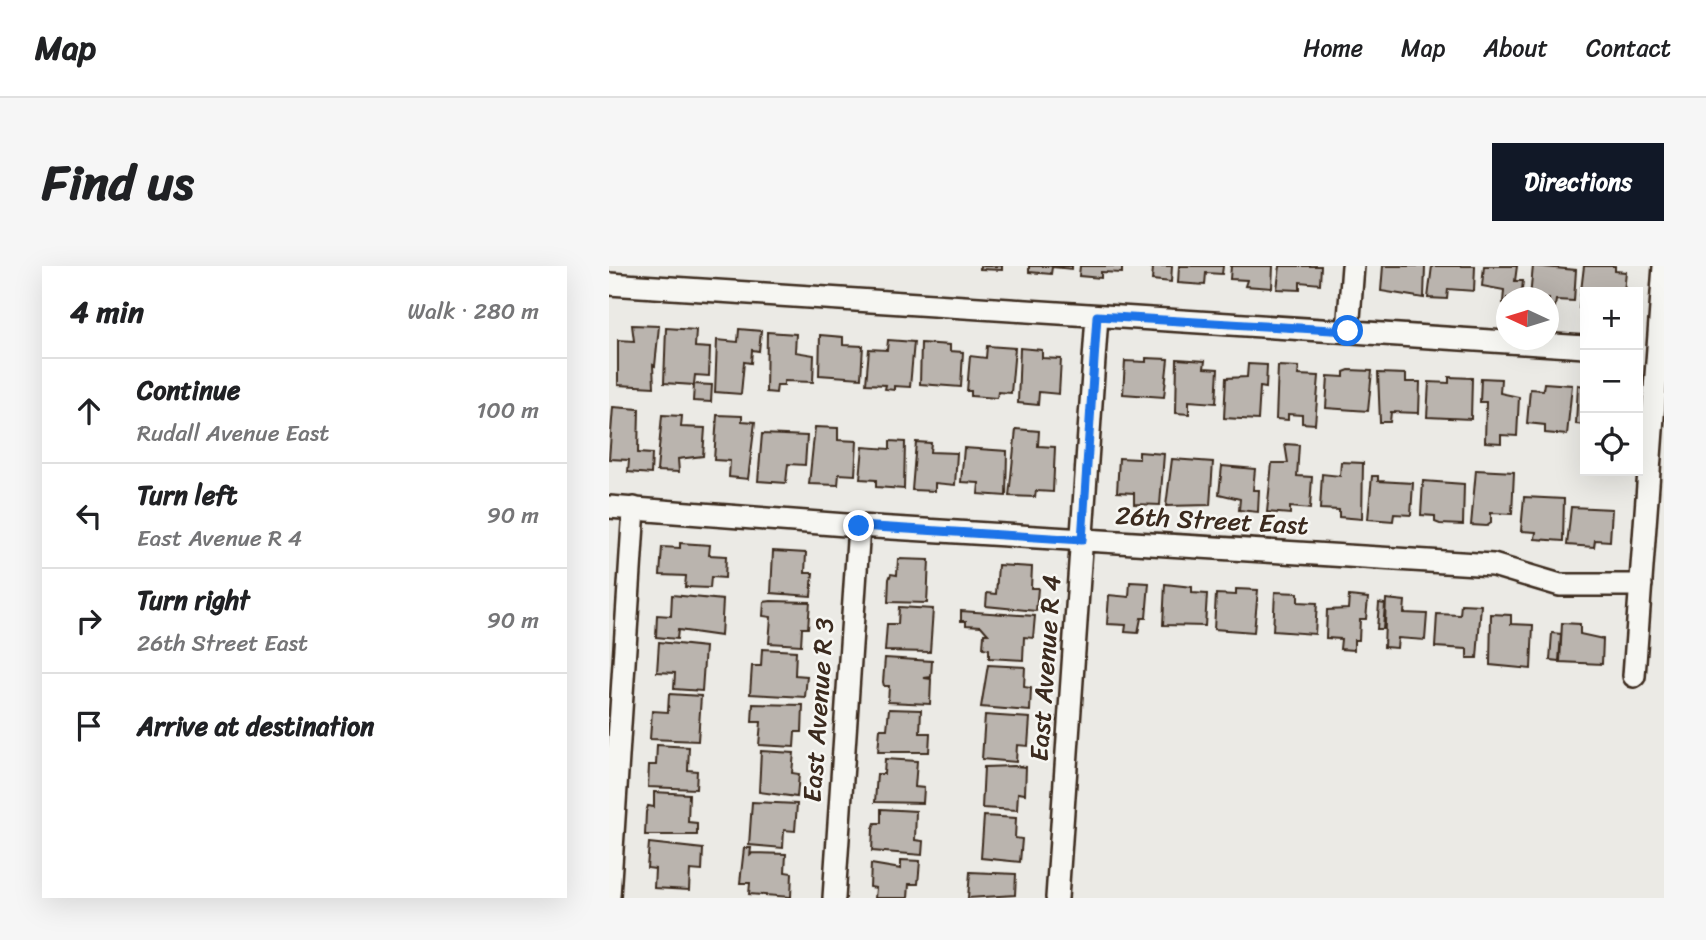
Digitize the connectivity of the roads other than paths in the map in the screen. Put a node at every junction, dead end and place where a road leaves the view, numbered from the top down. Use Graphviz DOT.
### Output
graph roads {
  1 [pos="1353,266"];
  2 [pos="1664,266"];
  3 [pos="609,284"];
  4 [pos="1097,316"];
  5 [pos="1348,331"];
  6 [pos="1580,346"];
  7 [pos="1647,351"];
  8 [pos="609,507"];
  9 [pos="634,508"];
  10 [pos="859,526"];
  11 [pos="1082,540"];
  12 [pos="1641,585"];
  13 [pos="1634,676"];
  14 [pos="609,896"];
  15 [pos="834,898"];
  16 [pos="1057,898"];
  1 -- 5 [label="street"];
  2 -- 7 [label="street"];
  3 -- 4 [label="street"];
  4 -- 5 [label="street"];
  4 -- 11 [label="street, East Avenue R 4"];
  5 -- 6 [label="street"];
  7 -- 12 [label="street"];
  8 -- 9 [label="street, 26th Street East"];
  9 -- 10 [label="street, 26th Street East"];
  9 -- 14 [label="street"];
  10 -- 11 [label="street, 26th Street East"];
  10 -- 15 [label="street, East Avenue R 3"];
  11 -- 12 [label="street, 26th Street East"];
  11 -- 16 [label="street, East Avenue R 4"];
  12 -- 13 [label="street"];
}
